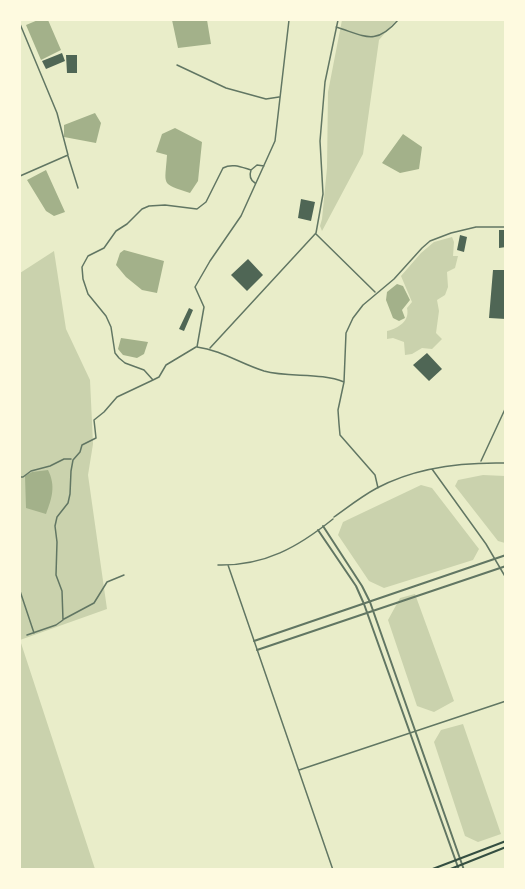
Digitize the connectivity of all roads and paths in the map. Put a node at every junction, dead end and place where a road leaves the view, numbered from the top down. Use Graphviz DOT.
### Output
graph roads {
  1 [pos="289,20"];
  2 [pos="338,20"];
  3 [pos="398,20"];
  4 [pos="20,24"];
  5 [pos="336,27"];
  6 [pos="177,65"];
  7 [pos="280,97"];
  8 [pos="68,155"];
  9 [pos="264,166"];
  10 [pos="250,170"];
  11 [pos="20,176"];
  12 [pos="256,183"];
  13 [pos="78,188"];
  14 [pos="506,227"];
  15 [pos="316,233"];
  16 [pos="375,292"];
  17 [pos="197,346"];
  18 [pos="209,348"];
  19 [pos="153,380"];
  20 [pos="344,382"];
  21 [pos="506,407"];
  22 [pos="73,460"];
  23 [pos="480,462"];
  24 [pos="506,463"];
  25 [pos="432,469"];
  26 [pos="20,477"];
  27 [pos="378,488"];
  28 [pos="323,526"];
  29 [pos="318,530"];
  30 [pos="506,555"];
  31 [pos="495,559"];
  32 [pos="218,565"];
  33 [pos="228,566"];
  34 [pos="506,566"];
  35 [pos="500,568"];
  36 [pos="124,575"];
  37 [pos="506,578"];
  38 [pos="20,591"];
  39 [pos="370,602"];
  40 [pos="364,604"];
  41 [pos="373,611"];
  42 [pos="368,613"];
  43 [pos="63,620"];
  44 [pos="34,633"];
  45 [pos="27,635"];
  46 [pos="254,641"];
  47 [pos="257,650"];
  48 [pos="506,701"];
  49 [pos="415,732"];
  50 [pos="410,733"];
  51 [pos="298,770"];
  52 [pos="506,841"];
  53 [pos="506,847"];
  54 [pos="460,858"];
  55 [pos="456,860"];
  56 [pos="463,864"];
  57 [pos="458,868"];
  58 [pos="333,870"];
  59 [pos="429,870"];
  60 [pos="448,870"];
  61 [pos="464,870"];
  1 -- 7 [label="street"];
  2 -- 5 [label="street"];
  3 -- 5 [label="street"];
  4 -- 8 [label="street"];
  5 -- 15 [label="street"];
  6 -- 7 [label="street"];
  7 -- 9 [label="street"];
  8 -- 11 [label="street"];
  8 -- 13 [label="street"];
  9 -- 10 [label="street"];
  9 -- 12 [label="street"];
  10 -- 12 [label="street"];
  10 -- 19 [label="street"];
  12 -- 17 [label="street"];
  14 -- 16 [label="street"];
  15 -- 16 [label="street"];
  15 -- 18 [label="street"];
  16 -- 20 [label="street"];
  17 -- 18 [label="street"];
  17 -- 19 [label="street"];
  18 -- 20 [label="street"];
  19 -- 22 [label="street"];
  20 -- 27 [label="street"];
  21 -- 23 [label="street"];
  22 -- 26 [label="street"];
  22 -- 43 [label="street"];
  23 -- 24 [label="street"];
  23 -- 25 [label="street"];
  25 -- 27 [label="street"];
  25 -- 31 [label="street"];
  27 -- 28 [label="street"];
  28 -- 29 [label="street"];
  28 -- 39 [label="street"];
  29 -- 33 [label="street"];
  29 -- 40 [label="street"];
  30 -- 31 [label="street"];
  31 -- 35 [label="street"];
  31 -- 39 [label="street"];
  32 -- 33 [label="street"];
  33 -- 46 [label="street"];
  34 -- 35 [label="street"];
  35 -- 37 [label="street"];
  35 -- 41 [label="street"];
  36 -- 43 [label="street"];
  38 -- 44 [label="street"];
  39 -- 40 [label="street"];
  39 -- 41 [label="street"];
  40 -- 42 [label="street"];
  40 -- 46 [label="street"];
  41 -- 42 [label="street"];
  41 -- 49 [label="street"];
  42 -- 47 [label="street"];
  42 -- 50 [label="street"];
  43 -- 44 [label="street"];
  44 -- 45 [label="street"];
  46 -- 47 [label="street"];
  47 -- 51 [label="street"];
  48 -- 49 [label="street"];
  49 -- 50 [label="street"];
  49 -- 54 [label="street"];
  50 -- 51 [label="street"];
  50 -- 55 [label="street"];
  51 -- 58 [label="street"];
  52 -- 54 [label="main road"];
  53 -- 56 [label="main road"];
  54 -- 55 [label="main road"];
  54 -- 56 [label="street"];
  55 -- 57 [label="street"];
  55 -- 59 [label="main road"];
  56 -- 57 [label="main road"];
  56 -- 61 [label="street"];
  57 -- 60 [label="main road"];
}
